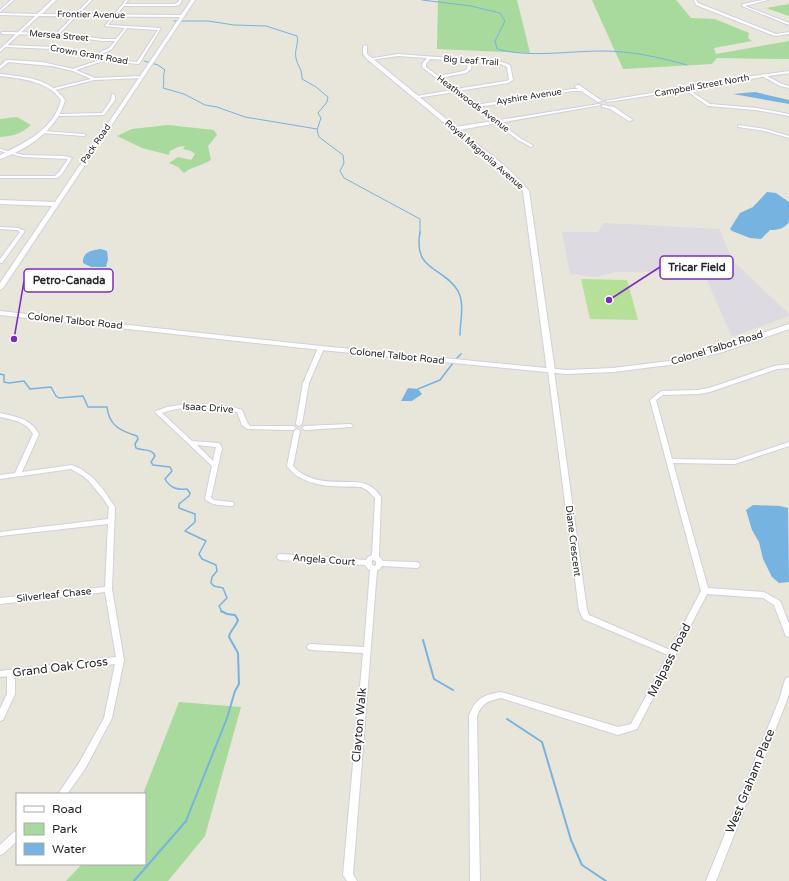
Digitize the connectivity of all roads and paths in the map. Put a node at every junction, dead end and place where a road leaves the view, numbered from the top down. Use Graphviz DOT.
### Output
graph roads {
  1 [pos="13,0"];
  2 [pos="54,0"];
  3 [pos="91,0"];
  4 [pos="127,0"];
  5 [pos="181,0"];
  6 [pos="193,0"];
  7 [pos="694,0"];
  8 [pos="767,0"];
  9 [pos="0,4"];
  10 [pos="8,4"];
  11 [pos="123,5"];
  12 [pos="0,11"];
  13 [pos="0,14"];
  14 [pos="38,15"];
  15 [pos="76,15"];
  16 [pos="113,16"];
  17 [pos="182,16"];
  18 [pos="789,24"];
  19 [pos="126,28"];
  20 [pos="2,33"];
  21 [pos="17,33"];
  22 [pos="789,33"];
  23 [pos="58,34"];
  24 [pos="116,40"];
  25 [pos="5,46"];
  26 [pos="365,46"];
  27 [pos="0,51"];
  28 [pos="95,55"];
  29 [pos="429,58"];
  30 [pos="106,59"];
  31 [pos="370,60"];
  32 [pos="0,61"];
  33 [pos="8,61"];
  34 [pos="470,61"];
  35 [pos="0,68"];
  36 [pos="74,70"];
  37 [pos="789,72"];
  38 [pos="0,75"];
  39 [pos="763,75"];
  40 [pos="141,77"];
  41 [pos="438,77"];
  42 [pos="94,79"];
  43 [pos="789,87"];
  44 [pos="578,88"];
  45 [pos="55,89"];
  46 [pos="686,89"];
  47 [pos="456,91"];
  48 [pos="113,95"];
  49 [pos="416,97"];
  50 [pos="603,103"];
  51 [pos="476,106"];
  52 [pos="60,115"];
  53 [pos="789,115"];
  54 [pos="631,120"];
  55 [pos="497,122"];
  56 [pos="739,126"];
  57 [pos="455,129"];
  58 [pos="43,132"];
  59 [pos="84,135"];
  60 [pos="789,137"];
  61 [pos="531,146"];
  62 [pos="0,150"];
  63 [pos="9,153"];
  64 [pos="0,157"];
  65 [pos="0,177"];
  66 [pos="0,202"];
  67 [pos="56,204"];
  68 [pos="0,228"];
  69 [pos="0,262"];
  70 [pos="0,288"];
  71 [pos="0,313"];
  72 [pos="789,326"];
  73 [pos="321,348"];
  74 [pos="789,366"];
  75 [pos="550,371"];
  76 [pos="0,415"];
  77 [pos="299,424"];
  78 [pos="350,426"];
  79 [pos="305,428"];
  80 [pos="295,430"];
  81 [pos="191,443"];
  82 [pos="789,444"];
  83 [pos="669,461"];
  84 [pos="215,466"];
  85 [pos="17,475"];
  86 [pos="0,477"];
  87 [pos="231,504"];
  88 [pos="112,521"];
  89 [pos="0,534"];
  90 [pos="280,557"];
  91 [pos="374,565"];
  92 [pos="417,565"];
  93 [pos="108,589"];
  94 [pos="705,592"];
  95 [pos="0,601"];
  96 [pos="789,634"];
  97 [pos="311,647"];
  98 [pos="366,650"];
  99 [pos="672,654"];
  100 [pos="120,660"];
  101 [pos="11,673"];
  102 [pos="0,674"];
  103 [pos="789,680"];
  104 [pos="0,718"];
  105 [pos="63,793"];
  106 [pos="16,836"];
  107 [pos="0,851"];
  108 [pos="352,881"];
  109 [pos="475,881"];
  110 [pos="711,881"];
  1 -- 10 [label="street"];
  2 -- 14 [label="street"];
  3 -- 15 [label="street"];
  4 -- 11 [label="street"];
  5 -- 11 [label="street"];
  6 -- 17 [label="street, Pack Road"];
  7 -- 22 [label="street"];
  8 -- 18 [label="street"];
  9 -- 10 [label="street"];
  10 -- 12 [label="street"];
  11 -- 16 [label="street"];
  13 -- 14 [label="street, Frontier Avenue"];
  14 -- 15 [label="street, Frontier Avenue"];
  14 -- 21 [label="street"];
  15 -- 16 [label="street, Frontier Avenue"];
  15 -- 23 [label="street"];
  16 -- 17 [label="street, Frontier Avenue"];
  16 -- 19 [label="street, Crown Grant Road"];
  17 -- 40 [label="street, Pack Road"];
  19 -- 24 [label="street"];
  19 -- 30 [label="street, Crown Grant Road"];
  20 -- 21 [label="street, Mersea Street"];
  21 -- 23 [label="street, Mersea Street"];
  21 -- 25 [label="street"];
  23 -- 24 [label="street, Mersea Street"];
  24 -- 28 [label="street"];
  25 -- 27 [label="street"];
  25 -- 28 [label="street, Crown Grant Road"];
  26 -- 31 [label="street"];
  28 -- 30 [label="street, Crown Grant Road"];
  29 -- 31 [label="street, Big Leaf Trail"];
  29 -- 34 [label="street, Big Leaf Trail"];
  29 -- 41 [label="street, Heathwoods Avenue"];
  30 -- 36 [label="street"];
  31 -- 49 [label="street, Royal Magnolia Avenue"];
  32 -- 33 [label="street"];
  33 -- 35 [label="street"];
  33 -- 36 [label="street"];
  34 -- 41 [label="street"];
  34 -- 47 [label="street, Big Leaf Trail"];
  36 -- 42 [label="street"];
  37 -- 39 [label="street, Campbell Street North"];
  38 -- 45 [label="street"];
  39 -- 43 [label="street"];
  39 -- 46 [label="street, Campbell Street North"];
  40 -- 42 [label="street"];
  40 -- 67 [label="street, Pack Road"];
  41 -- 47 [label="street, Heathwoods Avenue"];
  42 -- 45 [label="street"];
  44 -- 50 [label="street, Ayshire Avenue"];
  44 -- 51 [label="street, Ayshire Avenue"];
  45 -- 52 [label="street"];
  46 -- 50 [label="street, Campbell Street North"];
  46 -- 53 [label="street"];
  47 -- 49 [label="street, Big Leaf Trail"];
  47 -- 51 [label="street, Heathwoods Avenue"];
  48 -- 52 [label="street"];
  49 -- 57 [label="street, Royal Magnolia Avenue"];
  50 -- 54 [label="street, Ayshire Avenue"];
  50 -- 55 [label="street, Campbell Street North"];
  51 -- 55 [label="street, Heathwoods Avenue"];
  52 -- 58 [label="street"];
  55 -- 57 [label="street, Campbell Street North"];
  55 -- 61 [label="street, Heathwoods Avenue"];
  56 -- 60 [label="street"];
  57 -- 75 [label="street, Royal Magnolia Avenue"];
  58 -- 59 [label="street"];
  58 -- 63 [label="street"];
  62 -- 63 [label="street"];
  63 -- 64 [label="street"];
  63 -- 65 [label="street"];
  66 -- 67 [label="street"];
  67 -- 70 [label="street, Pack Road"];
  68 -- 69 [label="street"];
  71 -- 73 [label="main road, Colonel Talbot Road"];
  72 -- 75 [label="main road, Colonel Talbot Road"];
  73 -- 75 [label="main road, Colonel Talbot Road"];
  73 -- 77 [label="street"];
  74 -- 83 [label="street"];
  75 -- 99 [label="street, Diane Crescent"];
  76 -- 85 [label="street"];
  77 -- 79 [label="street"];
  77 -- 80 [label="street"];
  78 -- 79 [label="street"];
  79 -- 80 [label="street"];
  80 -- 81 [label="street, Isaac Drive"];
  80 -- 91 [label="street"];
  81 -- 84 [label="street, Isaac Drive"];
  81 -- 84 [label="street"];
  82 -- 83 [label="street"];
  83 -- 94 [label="street"];
  84 -- 87 [label="street"];
  85 -- 86 [label="street"];
  85 -- 88 [label="street"];
  88 -- 89 [label="street"];
  88 -- 93 [label="street"];
  90 -- 91 [label="street, Angela Court"];
  91 -- 92 [label="street"];
  91 -- 98 [label="street, Clayton Walk"];
  93 -- 95 [label="street, Silverleaf Chase"];
  93 -- 100 [label="street"];
  94 -- 96 [label="street"];
  94 -- 99 [label="street, Malpass Road"];
  97 -- 98 [label="street"];
  98 -- 108 [label="street, Clayton Walk"];
  99 -- 109 [label="street, Malpass Road"];
  100 -- 101 [label="street, Grand Oak Cross"];
  100 -- 105 [label="street"];
  101 -- 102 [label="street, Grand Oak Cross"];
  101 -- 104 [label="street"];
  103 -- 110 [label="street, West Graham Place"];
  106 -- 107 [label="street"];
}
